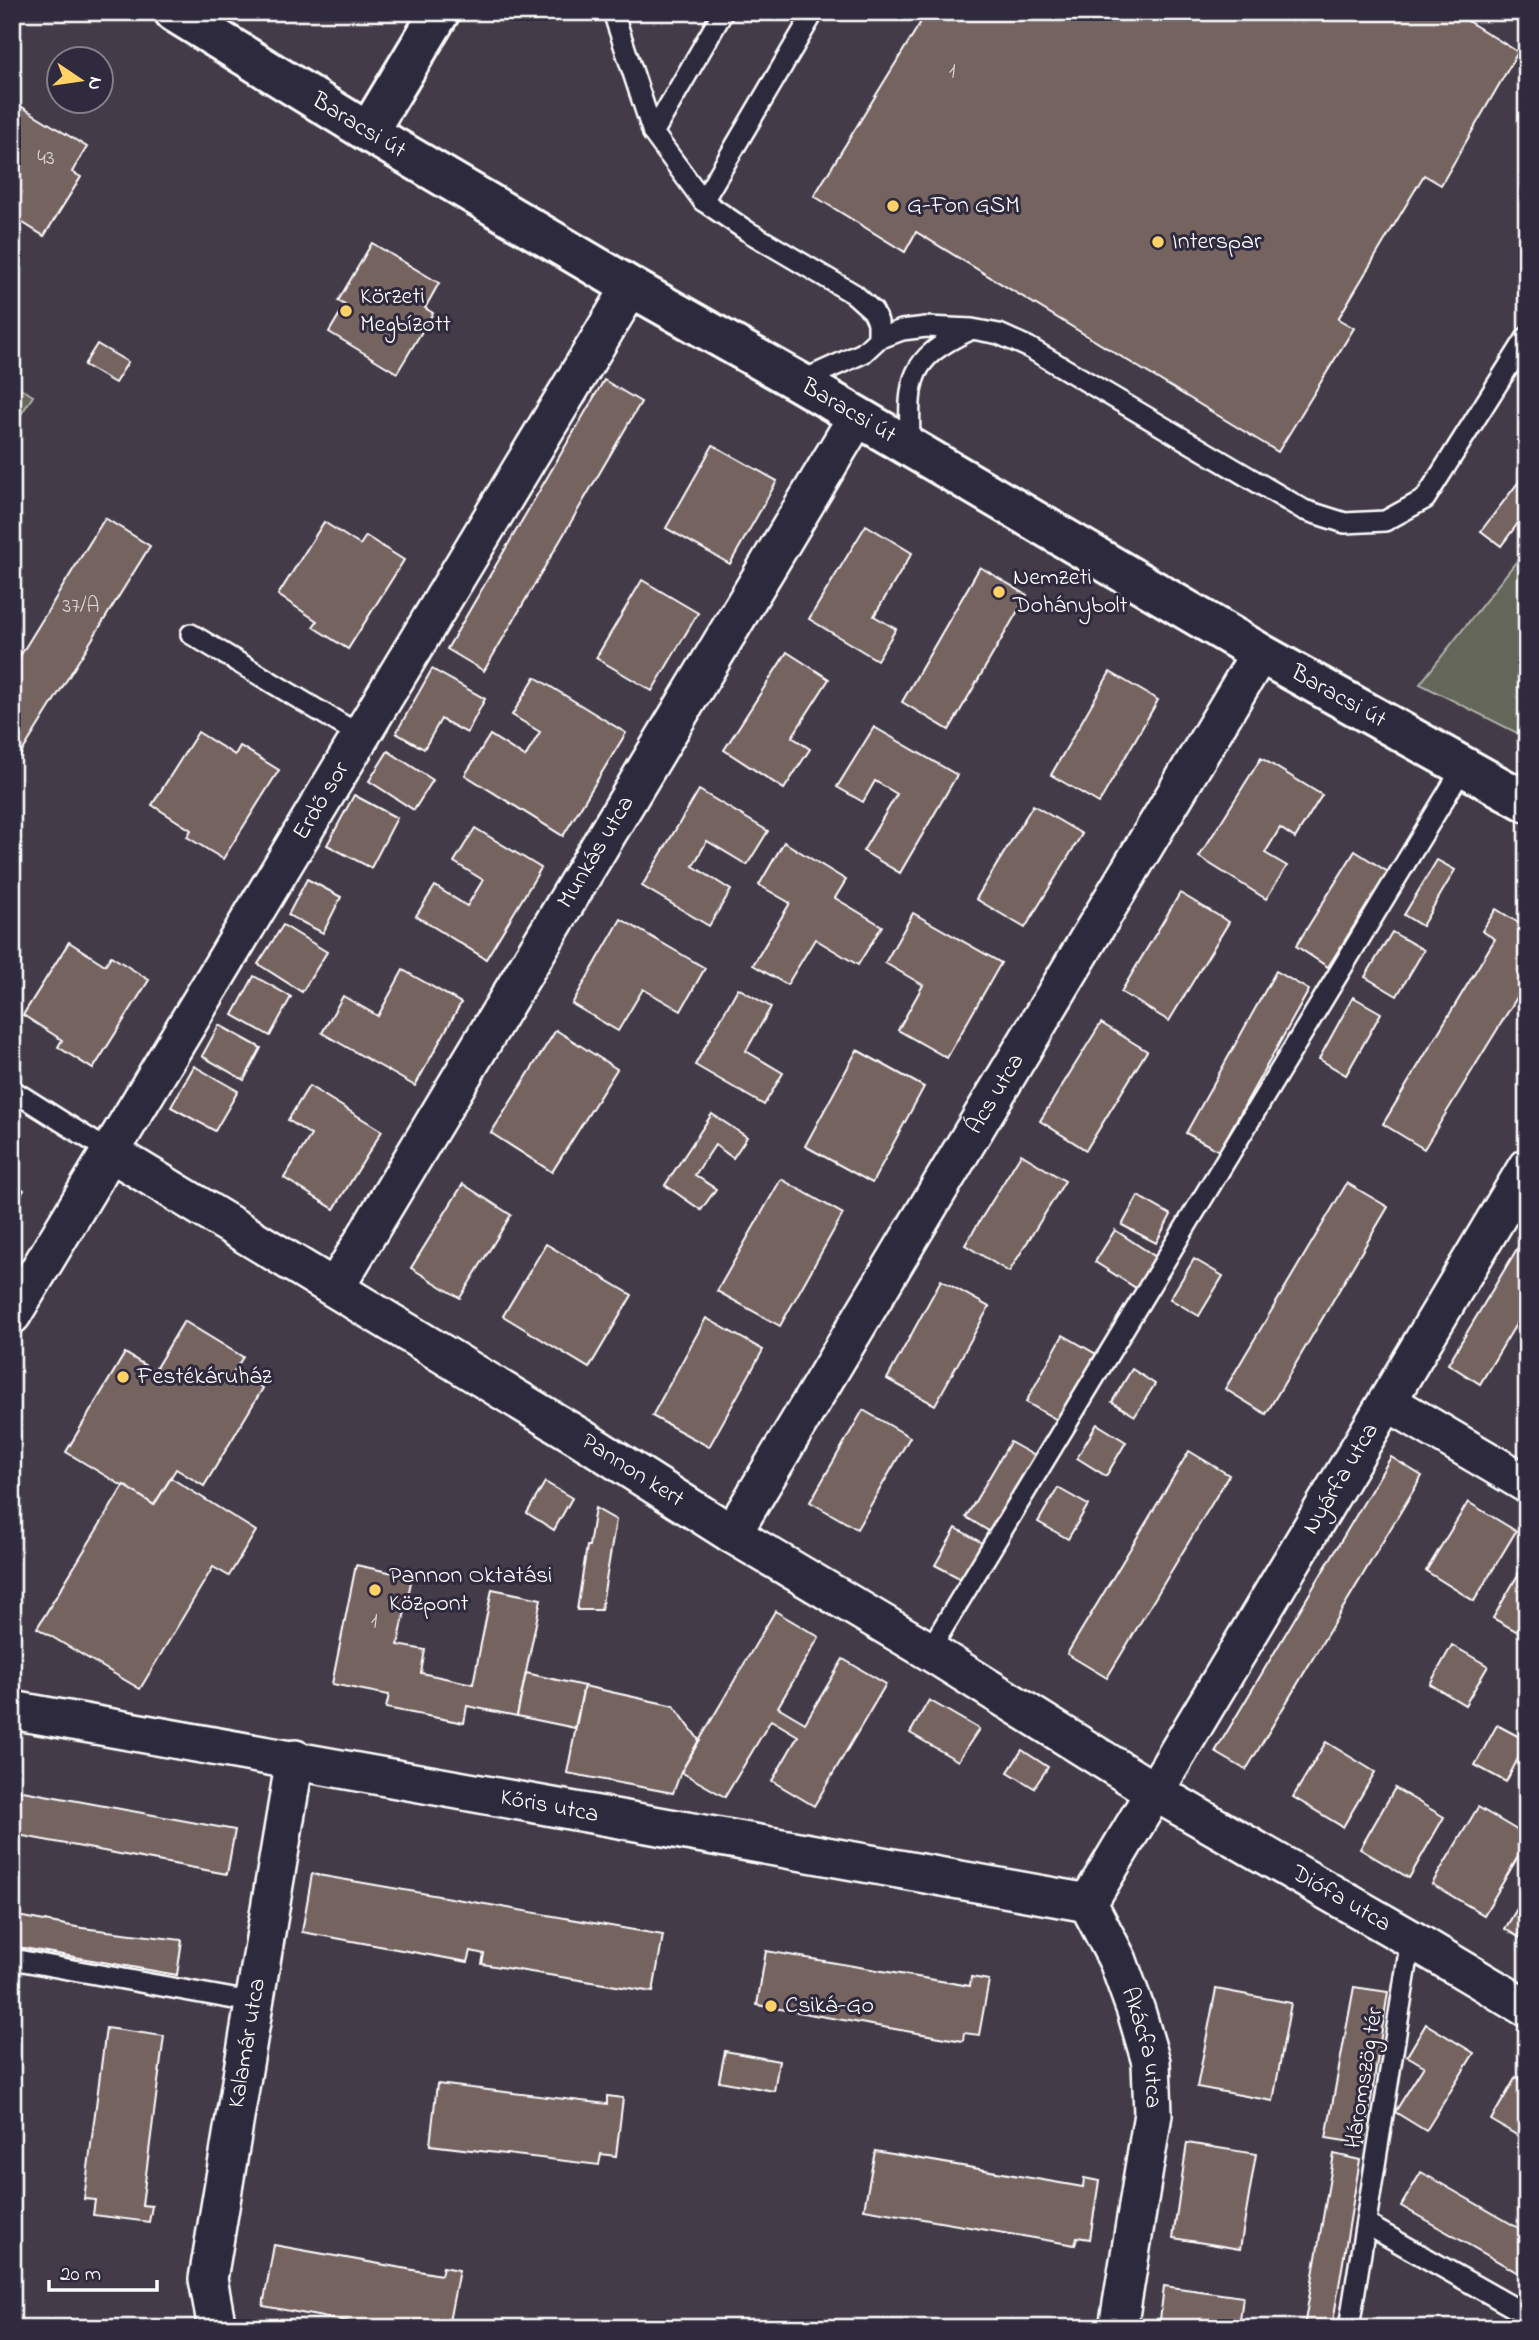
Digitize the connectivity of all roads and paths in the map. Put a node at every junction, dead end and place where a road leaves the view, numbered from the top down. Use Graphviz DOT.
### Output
graph roads {
  1 [pos="174,12"];
  2 [pos="440,12"];
  3 [pos="614,12"];
  4 [pos="723,12"];
  5 [pos="814,12"];
  6 [pos="368,132"];
  7 [pos="653,133"];
  8 [pos="703,201"];
  9 [pos="631,287"];
  10 [pos="972,329"];
  11 [pos="1527,337"];
  12 [pos="878,339"];
  13 [pos="799,382"];
  14 [pos="857,417"];
  15 [pos="910,447"];
  16 [pos="191,634"];
  17 [pos="1260,653"];
  18 [pos="361,736"];
  19 [pos="1464,766"];
  20 [pos="1527,802"];
  21 [pos="12,1090"];
  22 [pos="110,1152"];
  23 [pos="1527,1167"];
  24 [pos="335,1288"];
  25 [pos="12,1315"];
  26 [pos="1388,1402"];
  27 [pos="1527,1484"];
  28 [pos="732,1534"];
  29 [pos="929,1651"];
  30 [pos="12,1710"];
  31 [pos="295,1759"];
  32 [pos="1154,1792"];
  33 [pos="1088,1903"];
  34 [pos="1411,1939"];
  35 [pos="12,1959"];
  36 [pos="256,2003"];
  37 [pos="1527,2008"];
  38 [pos="1366,2224"];
  39 [pos="1527,2315"];
  40 [pos="217,2328"];
  41 [pos="1118,2328"];
  42 [pos="1349,2328"];
  1 -- 6 [label="street, Baracsi út"];
  2 -- 6 [label="street"];
  3 -- 7 [label="lane"];
  4 -- 7 [label="lane"];
  5 -- 8 [label="lane"];
  6 -- 9 [label="street, Baracsi út"];
  7 -- 8 [label="lane"];
  8 -- 12 [label="lane"];
  9 -- 13 [label="street, Baracsi út"];
  9 -- 18 [label="street, Erdő sor"];
  10 -- 11 [label="lane"];
  10 -- 12 [label="lane"];
  10 -- 15 [label="lane"];
  12 -- 13 [label="lane"];
  13 -- 14 [label="street, Baracsi út"];
  14 -- 15 [label="street, Baracsi út"];
  14 -- 24 [label="street, Munkás utca"];
  15 -- 17 [label="street, Baracsi út"];
  16 -- 18 [label="lane"];
  17 -- 19 [label="street, Baracsi út"];
  17 -- 28 [label="street, Ács utca"];
  18 -- 22 [label="street, Erdő sor"];
  19 -- 20 [label="street, Baracsi út"];
  19 -- 29 [label="lane"];
  21 -- 22 [label="lane"];
  22 -- 24 [label="street, Pannon kert"];
  22 -- 25 [label="street, Erdő sor"];
  23 -- 26 [label="street, Nyárfa utca"];
  24 -- 28 [label="street, Pannon kert"];
  26 -- 27 [label="street"];
  26 -- 32 [label="street, Nyárfa utca"];
  28 -- 29 [label="street, Pannon kert"];
  29 -- 32 [label="street, Pannon kert"];
  30 -- 31 [label="street, Kőris utca"];
  31 -- 33 [label="street, Kőris utca"];
  31 -- 36 [label="street, Kalamár utca"];
  32 -- 33 [label="street"];
  32 -- 34 [label="street, Diófa utca"];
  33 -- 41 [label="street, Akácfa utca"];
  34 -- 37 [label="street, Diófa utca"];
  34 -- 38 [label="lane, Háromszög tér"];
  35 -- 36 [label="lane"];
  36 -- 40 [label="street, Kalamár utca"];
  38 -- 39 [label="lane"];
  38 -- 42 [label="lane, Háromszög tér"];
}
